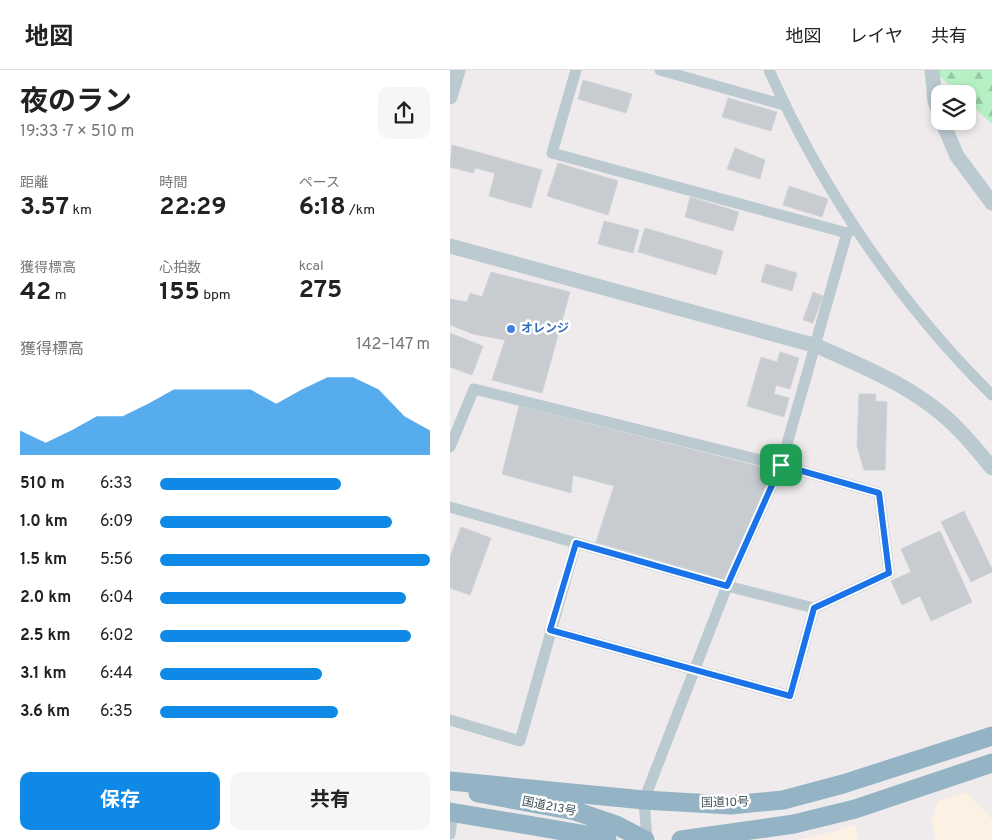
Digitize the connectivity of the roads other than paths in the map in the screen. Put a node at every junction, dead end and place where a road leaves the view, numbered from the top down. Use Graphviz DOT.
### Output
graph roads {
  1 [pos="458,70"];
  2 [pos="576,70"];
  3 [pos="660,70"];
  4 [pos="769,70"];
  5 [pos="932,70"];
  6 [pos="934,85"];
  7 [pos="450,97"];
  8 [pos="784,105"];
  9 [pos="946,130"];
  10 [pos="992,203"];
  11 [pos="851,231"];
  12 [pos="450,246"];
  13 [pos="817,346"];
  14 [pos="992,395"];
  15 [pos="450,447"];
  16 [pos="781,465"];
  17 [pos="992,468"];
  18 [pos="450,507"];
  19 [pos="576,543"];
  20 [pos="727,586"];
  21 [pos="814,608"];
  22 [pos="550,630"];
  23 [pos="696,670"];
  24 [pos="450,720"];
  25 [pos="992,736"];
  26 [pos="992,763"];
  27 [pos="450,781"];
  28 [pos="450,787"];
  29 [pos="644,800"];
  30 [pos="452,812"];
  31 [pos="794,824"];
  32 [pos="450,834"];
  33 [pos="593,837"];
  34 [pos="607,840"];
  35 [pos="646,840"];
  36 [pos="681,840"];
  37 [pos="778,840"];
  1 -- 7 [label="street"];
  2 -- 11 [label="street"];
  3 -- 8 [label="street"];
  4 -- 8 [label="street"];
  5 -- 6 [label="street"];
  8 -- 11 [label="street"];
  9 -- 10 [label="street"];
  11 -- 13 [label="street"];
  11 -- 14 [label="street"];
  12 -- 13 [label="street"];
  13 -- 16 [label="street"];
  13 -- 17 [label="street"];
  15 -- 16 [label="street"];
  16 -- 20 [label="street"];
  16 -- 21 [label="street"];
  18 -- 19 [label="street"];
  19 -- 20 [label="street"];
  19 -- 22 [label="street"];
  20 -- 21 [label="street"];
  20 -- 23 [label="street"];
  21 -- 23 [label="street"];
  22 -- 23 [label="street"];
  22 -- 24 [label="street"];
  23 -- 29 [label="street"];
  25 -- 29 [label="highway, 国道10号"];
  26 -- 31 [label="highway"];
  27 -- 29 [label="highway, 国道10号"];
  28 -- 35 [label="highway, 国道213号"];
  29 -- 35 [label="street"];
  30 -- 32 [label="street"];
  30 -- 33 [label="highway"];
  31 -- 36 [label="highway"];
  31 -- 37 [label="highway"];
  33 -- 34 [label="highway"];
}
